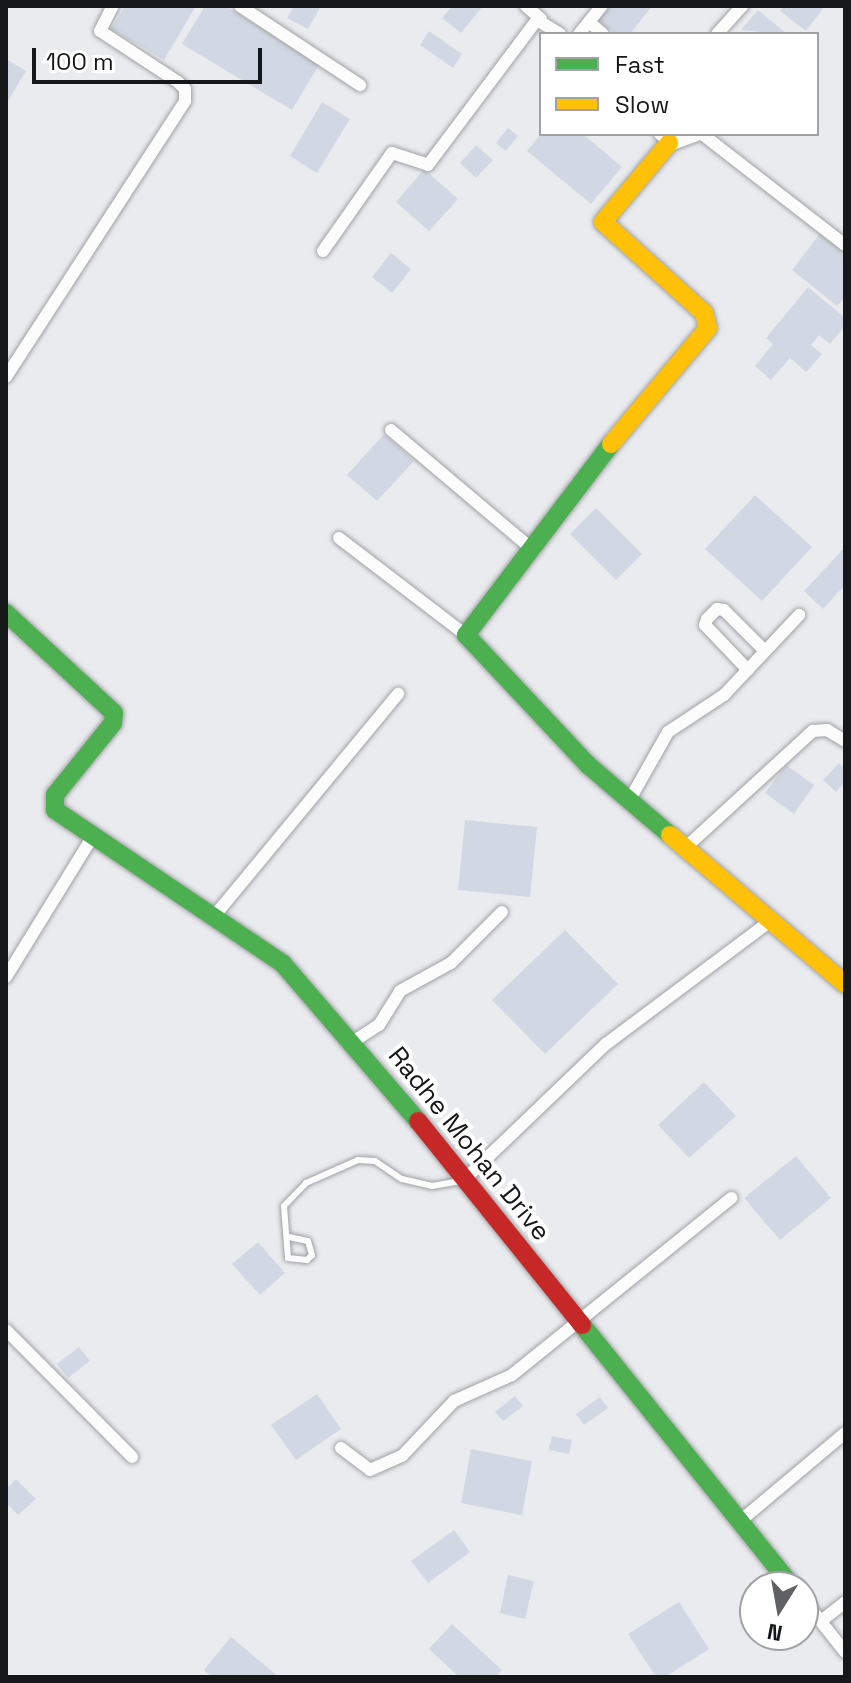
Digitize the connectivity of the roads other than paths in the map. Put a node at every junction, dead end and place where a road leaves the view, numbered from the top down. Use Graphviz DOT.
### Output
graph roads {
  1 [pos="113,6"];
  2 [pos="240,6"];
  3 [pos="526,6"];
  4 [pos="602,6"];
  5 [pos="742,6"];
  6 [pos="541,19"];
  7 [pos="589,22"];
  8 [pos="557,32"];
  9 [pos="581,32"];
  10 [pos="601,32"];
  11 [pos="719,32"];
  12 [pos="360,85"];
  13 [pos="704,136"];
  14 [pos="664,138"];
  15 [pos="845,245"];
  16 [pos="323,251"];
  17 [pos="6,377"];
  18 [pos="391,430"];
  19 [pos="339,538"];
  20 [pos="534,551"];
  21 [pos="6,613"];
  22 [pos="799,615"];
  23 [pos="466,635"];
  24 [pos="765,651"];
  25 [pos="748,670"];
  26 [pos="398,694"];
  27 [pos="845,741"];
  28 [pos="629,801"];
  29 [pos="92,838"];
  30 [pos="684,849"];
  31 [pos="502,912"];
  32 [pos="216,914"];
  33 [pos="768,923"];
  34 [pos="6,977"];
  35 [pos="845,984"];
  36 [pos="351,1043"];
  37 [pos="465,1179"];
  38 [pos="731,1198"];
  39 [pos="289,1237"];
  40 [pos="578,1319"];
  41 [pos="6,1330"];
  42 [pos="845,1433"];
  43 [pos="341,1448"];
  44 [pos="132,1457"];
  45 [pos="739,1522"];
  46 [pos="780,1571"];
  47 [pos="845,1602"];
  48 [pos="819,1619"];
  49 [pos="821,1621"];
  50 [pos="845,1652"];
  1 -- 17 [label="street"];
  2 -- 12 [label="street"];
  3 -- 6 [label="street"];
  4 -- 7 [label="street"];
  5 -- 11 [label="street"];
  6 -- 8 [label="street"];
  6 -- 16 [label="street"];
  7 -- 9 [label="street"];
  7 -- 10 [label="street"];
  13 -- 15 [label="street"];
  14 -- 20 [label="street"];
  18 -- 20 [label="street"];
  19 -- 23 [label="street"];
  20 -- 23 [label="street"];
  21 -- 29 [label="street, Radhe Mohan Drive"];
  22 -- 24 [label="street"];
  23 -- 28 [label="street"];
  24 -- 25 [label="street"];
  24 -- 25 [label="street"];
  25 -- 28 [label="street"];
  26 -- 32 [label="street"];
  27 -- 30 [label="street"];
  28 -- 30 [label="street"];
  29 -- 32 [label="street, Radhe Mohan Drive"];
  29 -- 34 [label="street"];
  30 -- 33 [label="street"];
  31 -- 36 [label="street"];
  32 -- 36 [label="street, Radhe Mohan Drive"];
  33 -- 35 [label="street"];
  33 -- 37 [label="street"];
  36 -- 37 [label="street, Radhe Mohan Drive"];
  37 -- 39 [label="lane"];
  37 -- 40 [label="street, Radhe Mohan Drive"];
  38 -- 40 [label="street"];
  39 -- 39 [label="lane"];
  40 -- 43 [label="street"];
  40 -- 45 [label="street, Radhe Mohan Drive"];
  41 -- 44 [label="street"];
  42 -- 45 [label="street"];
  45 -- 46 [label="street, Radhe Mohan Drive"];
  47 -- 49 [label="street"];
  48 -- 49 [label="street"];
  49 -- 50 [label="street"];
}
